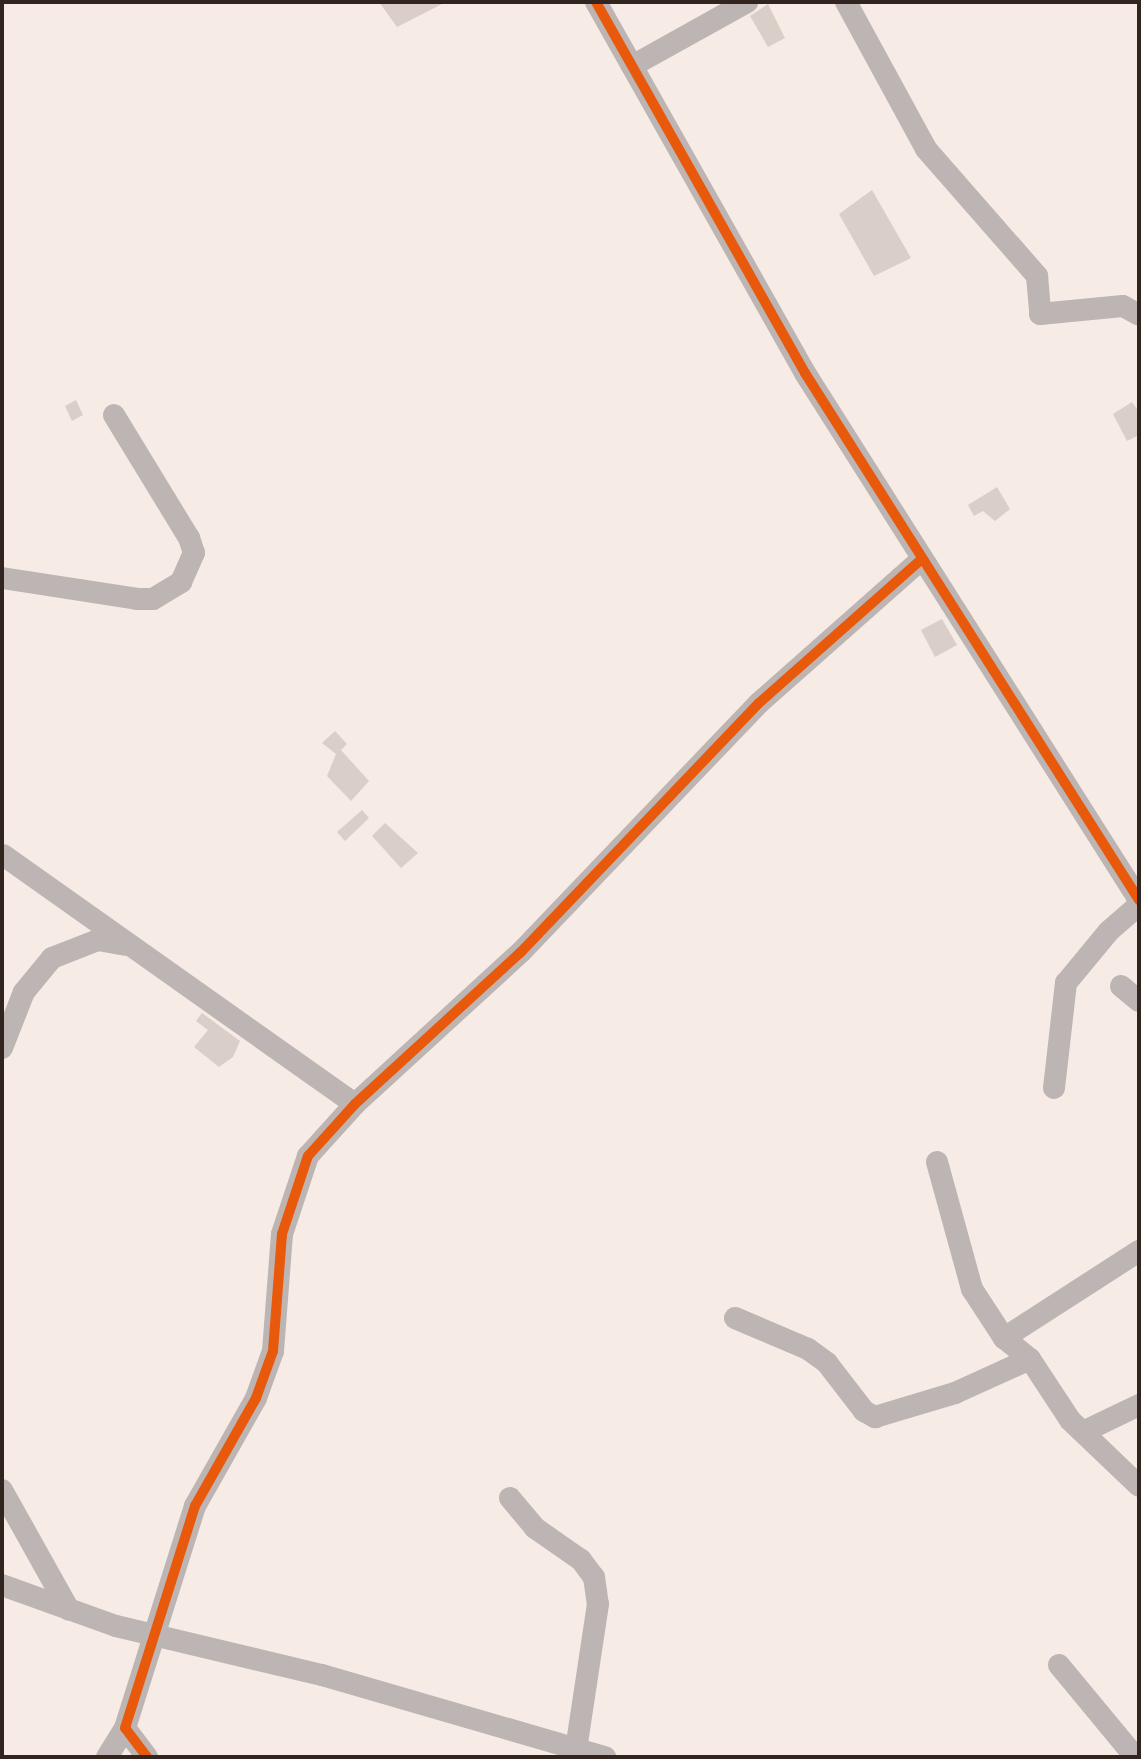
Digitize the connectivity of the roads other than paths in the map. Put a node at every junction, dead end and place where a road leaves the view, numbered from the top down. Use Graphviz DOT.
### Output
graph roads {
  1 [pos="596,2"];
  2 [pos="747,2"];
  3 [pos="846,2"];
  4 [pos="632,66"];
  5 [pos="1139,315"];
  6 [pos="114,415"];
  7 [pos="922,559"];
  8 [pos="2,578"];
  9 [pos="3,855"];
  10 [pos="1139,902"];
  11 [pos="138,949"];
  12 [pos="1121,986"];
  13 [pos="1139,1001"];
  14 [pos="2,1048"];
  15 [pos="1054,1088"];
  16 [pos="355,1104"];
  17 [pos="937,1162"];
  18 [pos="1139,1251"];
  19 [pos="735,1318"];
  20 [pos="1004,1338"];
  21 [pos="1030,1359"];
  22 [pos="1139,1405"];
  23 [pos="1083,1432"];
  24 [pos="1139,1486"];
  25 [pos="2,1490"];
  26 [pos="510,1498"];
  27 [pos="2,1585"];
  28 [pos="69,1610"];
  29 [pos="152,1635"];
  30 [pos="1059,1665"];
  31 [pos="125,1728"];
  32 [pos="532,1747"];
  33 [pos="576,1749"];
  34 [pos="107,1757"];
  35 [pos="147,1757"];
  36 [pos="605,1757"];
  37 [pos="1135,1757"];
  1 -- 4 [label="street"];
  2 -- 4 [label="street"];
  3 -- 5 [label="street"];
  4 -- 7 [label="street"];
  6 -- 8 [label="street"];
  7 -- 10 [label="street"];
  7 -- 16 [label="street"];
  9 -- 11 [label="street"];
  10 -- 15 [label="street"];
  11 -- 14 [label="street"];
  11 -- 16 [label="street"];
  12 -- 13 [label="street"];
  16 -- 29 [label="street"];
  17 -- 20 [label="street"];
  18 -- 20 [label="street"];
  19 -- 21 [label="street"];
  20 -- 21 [label="street"];
  21 -- 23 [label="street"];
  22 -- 23 [label="street"];
  23 -- 24 [label="street"];
  25 -- 28 [label="street"];
  26 -- 33 [label="street"];
  27 -- 28 [label="street"];
  28 -- 29 [label="street"];
  29 -- 31 [label="street"];
  29 -- 32 [label="street"];
  30 -- 37 [label="street"];
  31 -- 34 [label="street"];
  31 -- 35 [label="street"];
  32 -- 33 [label="street"];
  33 -- 36 [label="street"];
}
